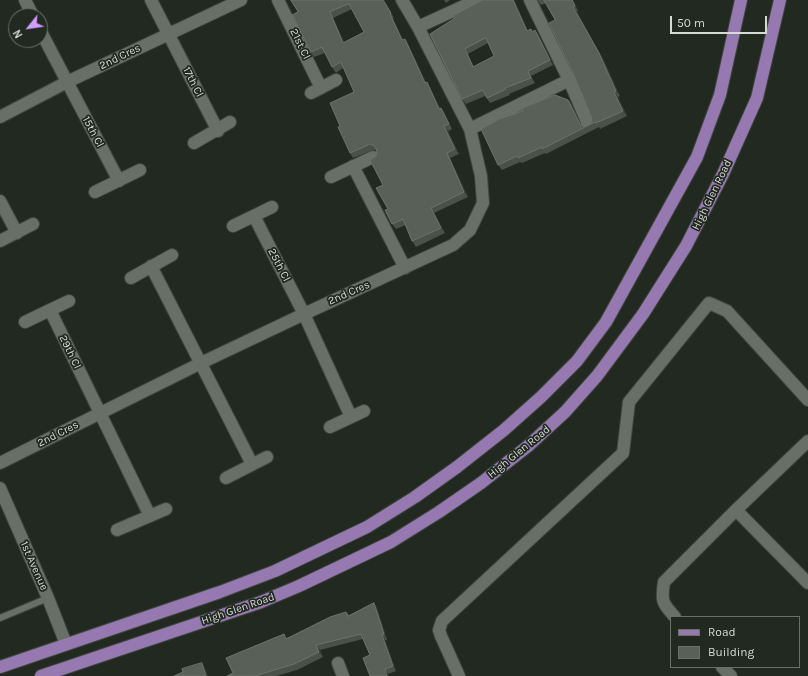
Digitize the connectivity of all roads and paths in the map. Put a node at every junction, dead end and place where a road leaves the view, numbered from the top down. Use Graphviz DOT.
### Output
graph roads {
  1 [pos="151,0"];
  2 [pos="241,0"];
  3 [pos="278,0"];
  4 [pos="402,0"];
  5 [pos="477,0"];
  6 [pos="530,0"];
  7 [pos="741,0"];
  8 [pos="780,0"];
  9 [pos="418,27"];
  10 [pos="168,34"];
  11 [pos="48,45"];
  12 [pos="336,80"];
  13 [pos="569,80"];
  14 [pos="67,82"];
  15 [pos="0,117"];
  16 [pos="230,122"];
  17 [pos="588,124"];
  18 [pos="470,129"];
  19 [pos="218,131"];
  20 [pos="194,142"];
  21 [pos="373,156"];
  22 [pos="353,166"];
  23 [pos="140,170"];
  24 [pos="331,177"];
  25 [pos="119,181"];
  26 [pos="95,192"];
  27 [pos="0,201"];
  28 [pos="272,207"];
  29 [pos="254,216"];
  30 [pos="33,224"];
  31 [pos="233,226"];
  32 [pos="16,233"];
  33 [pos="0,241"];
  34 [pos="172,255"];
  35 [pos="151,266"];
  36 [pos="405,268"];
  37 [pos="131,278"];
  38 [pos="69,301"];
  39 [pos="50,310"];
  40 [pos="304,314"];
  41 [pos="25,322"];
  42 [pos="201,363"];
  43 [pos="808,400"];
  44 [pos="364,411"];
  45 [pos="100,413"];
  46 [pos="351,417"];
  47 [pos="330,427"];
  48 [pos="808,441"];
  49 [pos="267,457"];
  50 [pos="0,462"];
  51 [pos="252,464"];
  52 [pos="226,478"];
  53 [pos="0,488"];
  54 [pos="166,509"];
  55 [pos="736,510"];
  56 [pos="150,516"];
  57 [pos="117,530"];
  58 [pos="808,583"];
  59 [pos="48,598"];
  60 [pos="674,616"];
  61 [pos="0,618"];
  62 [pos="66,644"];
  63 [pos="338,663"];
  64 [pos="0,667"];
  65 [pos="723,668"];
  66 [pos="41,676"];
  67 [pos="343,676"];
  68 [pos="459,676"];
  69 [pos="731,676"];
  1 -- 10 [label="street, 17th Cl"];
  2 -- 10 [label="street, 2nd Cres"];
  3 -- 12 [label="street, 21st Cl"];
  4 -- 9 [label="street, 2nd Cres"];
  5 -- 9 [label="street"];
  6 -- 13 [label="street"];
  7 -- 62 [label="main road, High Glen Road"];
  8 -- 66 [label="main road, High Glen Road"];
  9 -- 18 [label="street, 2nd Cres"];
  10 -- 14 [label="street, 2nd Cres"];
  10 -- 19 [label="street, 17th Cl"];
  11 -- 14 [label="street, 15th Cl"];
  13 -- 17 [label="street"];
  13 -- 18 [label="street"];
  14 -- 15 [label="street, 2nd Cres"];
  14 -- 25 [label="street, 15th Cl"];
  16 -- 19 [label="street"];
  18 -- 36 [label="street, 2nd Cres"];
  19 -- 20 [label="street"];
  21 -- 22 [label="street"];
  22 -- 24 [label="street"];
  22 -- 36 [label="street"];
  23 -- 25 [label="street"];
  25 -- 26 [label="street"];
  27 -- 32 [label="street"];
  28 -- 29 [label="street"];
  29 -- 31 [label="street"];
  29 -- 40 [label="street, 25th Cl"];
  30 -- 32 [label="street"];
  32 -- 33 [label="street"];
  34 -- 35 [label="street"];
  35 -- 37 [label="street"];
  35 -- 42 [label="street"];
  36 -- 40 [label="street, 2nd Cres"];
  38 -- 39 [label="street"];
  39 -- 41 [label="street"];
  39 -- 45 [label="street, 29th Cl"];
  40 -- 42 [label="street, 2nd Cres"];
  40 -- 46 [label="street, 25th Cl"];
  42 -- 45 [label="street, 2nd Cres"];
  42 -- 51 [label="street"];
  43 -- 68 [label="street"];
  44 -- 46 [label="street"];
  45 -- 50 [label="street, 2nd Cres"];
  45 -- 56 [label="street, 29th Cl"];
  46 -- 47 [label="street"];
  48 -- 55 [label="street"];
  49 -- 51 [label="street"];
  51 -- 52 [label="street"];
  53 -- 59 [label="street, 1st Avenue"];
  54 -- 56 [label="street"];
  55 -- 58 [label="street"];
  55 -- 60 [label="street"];
  56 -- 57 [label="street"];
  59 -- 61 [label="lane"];
  59 -- 62 [label="street, 1st Avenue"];
  62 -- 64 [label="main road, High Glen Road"];
  63 -- 67 [label="street"];
  65 -- 69 [label="street"];
}
